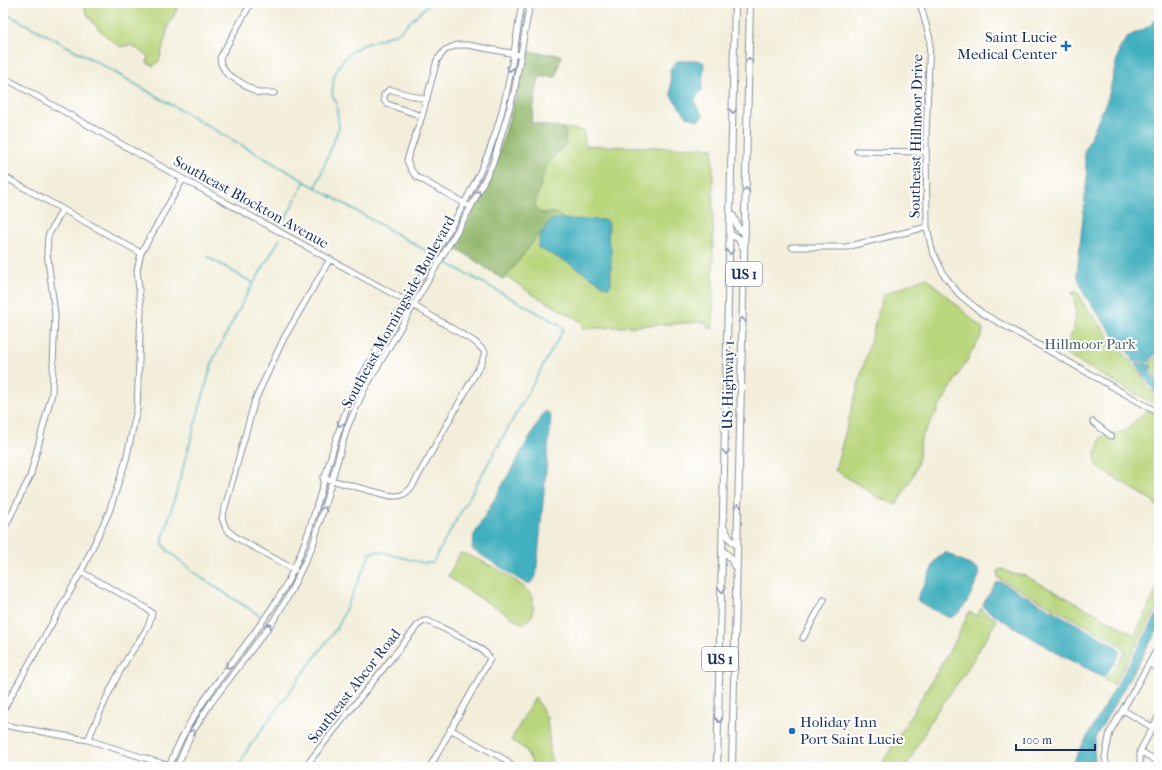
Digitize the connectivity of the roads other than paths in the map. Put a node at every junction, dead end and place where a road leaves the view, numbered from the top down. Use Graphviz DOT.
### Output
graph roads {
  1 [pos="250,3"];
  2 [pos="522,3"];
  3 [pos="530,3"];
  4 [pos="735,3"];
  5 [pos="750,3"];
  6 [pos="920,3"];
  7 [pos="513,53"];
  8 [pos="521,55"];
  9 [pos="3,77"];
  10 [pos="274,93"];
  11 [pos="427,100"];
  12 [pos="422,116"];
  13 [pos="495,133"];
  14 [pos="503,135"];
  15 [pos="857,151"];
  16 [pos="926,152"];
  17 [pos="3,176"];
  18 [pos="184,179"];
  19 [pos="463,203"];
  20 [pos="471,207"];
  21 [pos="62,210"];
  22 [pos="731,213"];
  23 [pos="927,227"];
  24 [pos="745,233"];
  25 [pos="731,235"];
  26 [pos="792,247"];
  27 [pos="744,248"];
  28 [pos="141,253"];
  29 [pos="330,259"];
  30 [pos="406,300"];
  31 [pos="413,305"];
  32 [pos="1159,413"];
  33 [pos="1093,422"];
  34 [pos="1111,436"];
  35 [pos="323,478"];
  36 [pos="332,480"];
  37 [pos="724,526"];
  38 [pos="3,531"];
  39 [pos="737,545"];
  40 [pos="722,551"];
  41 [pos="736,568"];
  42 [pos="293,570"];
  43 [pos="81,572"];
  44 [pos="300,574"];
  45 [pos="824,600"];
  46 [pos="252,635"];
  47 [pos="803,638"];
  48 [pos="258,640"];
  49 [pos="1159,646"];
  50 [pos="1149,663"];
  51 [pos="1159,669"];
  52 [pos="205,697"];
  53 [pos="211,702"];
  54 [pos="3,710"];
  55 [pos="1123,710"];
  56 [pos="1159,716"];
  57 [pos="3,725"];
  58 [pos="1153,727"];
  59 [pos="450,729"];
  60 [pos="1159,731"];
  61 [pos="88,740"];
  62 [pos="1140,751"];
  63 [pos="1159,762"];
  64 [pos="170,767"];
  65 [pos="177,767"];
  66 [pos="305,767"];
  67 [pos="430,767"];
  68 [pos="512,767"];
  69 [pos="717,767"];
  70 [pos="732,767"];
  71 [pos="1107,767"];
  72 [pos="1143,767"];
  1 -- 10 [label="street"];
  2 -- 7 [label="street, Southeast Morningside Boulevard"];
  3 -- 8 [label="street, Southeast Morningside Boulevard"];
  4 -- 22 [label="main road, US Highway 1 / US 1, one-way"];
  24 -- 5 [label="main road, US Highway 1 / US 1, one-way"];
  6 -- 16 [label="street, Southeast Hillmoor Drive"];
  7 -- 8 [label="street"];
  7 -- 11 [label="street"];
  7 -- 13 [label="street, Southeast Morningside Boulevard, one-way"];
  8 -- 14 [label="street, Southeast Morningside Boulevard"];
  9 -- 18 [label="street, Southeast Blockton Avenue"];
  11 -- 12 [label="street"];
  11 -- 12 [label="street"];
  12 -- 19 [label="street"];
  13 -- 14 [label="street"];
  13 -- 19 [label="street, Southeast Morningside Boulevard"];
  20 -- 14 [label="street, Southeast Morningside Boulevard, one-way"];
  15 -- 16 [label="street"];
  16 -- 23 [label="street, Southeast Hillmoor Drive"];
  17 -- 21 [label="street"];
  18 -- 28 [label="street"];
  18 -- 29 [label="street, Southeast Blockton Avenue"];
  19 -- 20 [label="street"];
  19 -- 30 [label="street, Southeast Morningside Boulevard"];
  20 -- 31 [label="street, Southeast Morningside Boulevard"];
  21 -- 28 [label="street"];
  21 -- 38 [label="street"];
  22 -- 24 [label="main road"];
  22 -- 25 [label="main road, US Highway 1 / US 1"];
  23 -- 26 [label="street"];
  23 -- 32 [label="street, Southeast Hillmoor Drive"];
  24 -- 27 [label="main road, US Highway 1 / US 1"];
  25 -- 27 [label="main road"];
  25 -- 37 [label="main road, US Highway 1 / US 1, one-way"];
  39 -- 27 [label="main road, US Highway 1 / US 1, one-way"];
  28 -- 43 [label="street"];
  29 -- 30 [label="street, Southeast Blockton Avenue"];
  29 -- 42 [label="street"];
  30 -- 31 [label="street, Southeast Blockton Avenue"];
  30 -- 35 [label="street, Southeast Morningside Boulevard, one-way"];
  31 -- 36 [label="street, Southeast Morningside Boulevard"];
  31 -- 36 [label="street, Southeast Blockton Avenue"];
  33 -- 34 [label="street"];
  35 -- 36 [label="street"];
  35 -- 42 [label="street, Southeast Morningside Boulevard"];
  44 -- 36 [label="street, Southeast Morningside Boulevard, one-way"];
  37 -- 39 [label="main road"];
  37 -- 40 [label="main road, US Highway 1 / US 1"];
  39 -- 41 [label="main road, US Highway 1 / US 1"];
  40 -- 41 [label="main road"];
  40 -- 69 [label="main road, US Highway 1 / US 1, one-way"];
  41 -- 70 [label="main road, US Highway 1 / US 1"];
  42 -- 44 [label="street"];
  42 -- 46 [label="street, Southeast Morningside Boulevard"];
  43 -- 54 [label="street"];
  43 -- 61 [label="street"];
  48 -- 44 [label="street, Southeast Morningside Boulevard, one-way"];
  45 -- 47 [label="street"];
  46 -- 48 [label="street"];
  46 -- 52 [label="street, Southeast Morningside Boulevard, one-way"];
  48 -- 53 [label="street, Southeast Morningside Boulevard"];
  49 -- 50 [label="street"];
  50 -- 51 [label="street"];
  50 -- 55 [label="street"];
  52 -- 53 [label="street"];
  52 -- 64 [label="street, Southeast Morningside Boulevard"];
  65 -- 53 [label="street, Southeast Morningside Boulevard, one-way"];
  55 -- 58 [label="street"];
  55 -- 71 [label="street"];
  56 -- 58 [label="street"];
  57 -- 61 [label="street"];
  58 -- 60 [label="street"];
  58 -- 62 [label="street"];
  59 -- 66 [label="street, Southeast Abcor Road"];
  59 -- 67 [label="street"];
  59 -- 68 [label="street"];
  61 -- 64 [label="street"];
  62 -- 63 [label="street"];
  62 -- 72 [label="street"];
}
